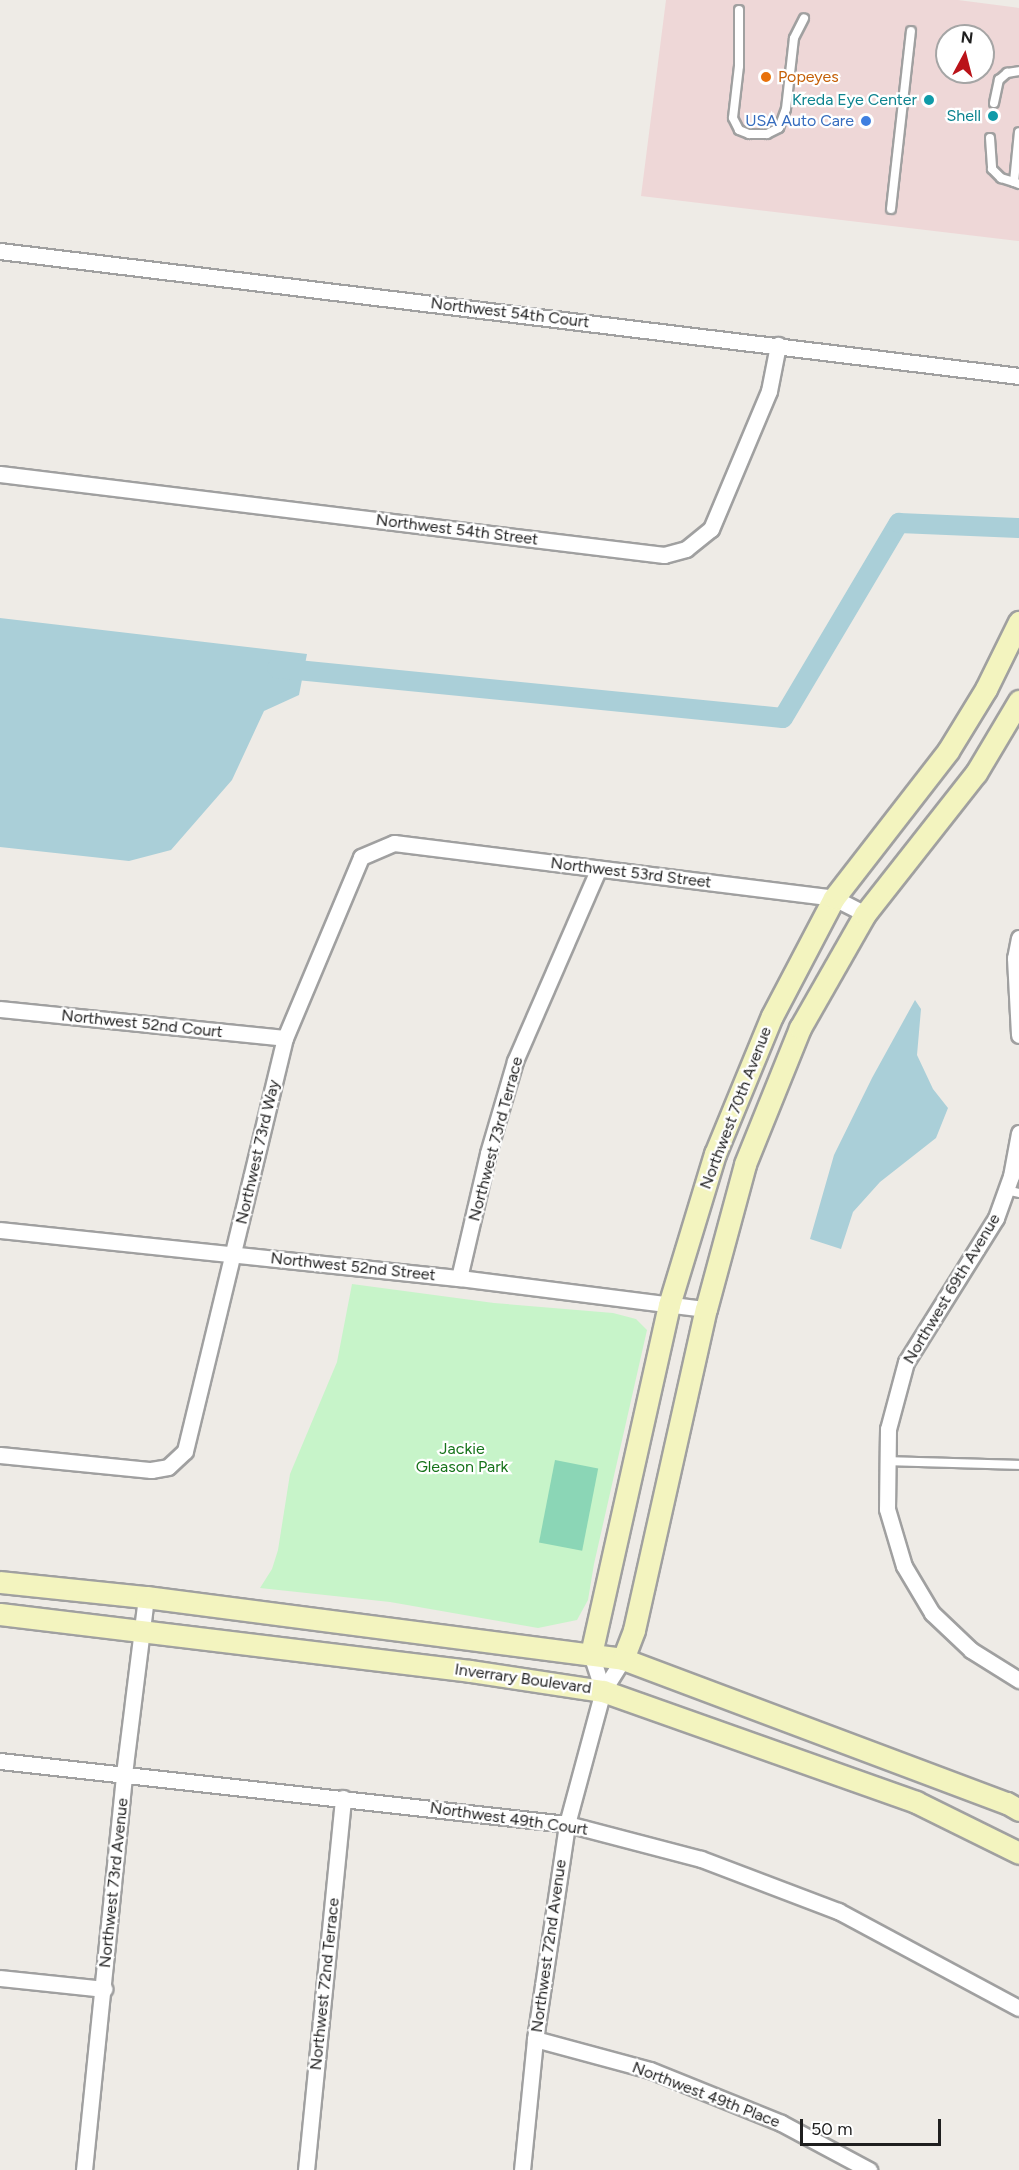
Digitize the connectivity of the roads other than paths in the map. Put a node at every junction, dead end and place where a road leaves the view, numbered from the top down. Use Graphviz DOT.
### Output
graph roads {
  1 [pos="739,10"];
  2 [pos="804,18"];
  3 [pos="910,31"];
  4 [pos="1019,71"];
  5 [pos="994,103"];
  6 [pos="1019,132"];
  7 [pos="990,138"];
  8 [pos="1017,183"];
  9 [pos="891,209"];
  10 [pos="0,251"];
  11 [pos="778,345"];
  12 [pos="1019,376"];
  13 [pos="0,474"];
  14 [pos="1019,622"];
  15 [pos="980,700"];
  16 [pos="1014,709"];
  17 [pos="394,843"];
  18 [pos="598,870"];
  19 [pos="834,898"];
  20 [pos="865,914"];
  21 [pos="1019,938"];
  22 [pos="0,1009"];
  23 [pos="1019,1035"];
  24 [pos="285,1038"];
  25 [pos="1019,1133"];
  26 [pos="1017,1156"];
  27 [pos="1013,1192"];
  28 [pos="0,1230"];
  29 [pos="234,1255"];
  30 [pos="459,1278"];
  31 [pos="669,1305"];
  32 [pos="706,1309"];
  33 [pos="0,1455"];
  34 [pos="888,1461"];
  35 [pos="1019,1465"];
  36 [pos="0,1582"];
  37 [pos="146,1597"];
  38 [pos="0,1614"];
  39 [pos="142,1630"];
  40 [pos="591,1654"];
  41 [pos="623,1659"];
  42 [pos="1019,1680"];
  43 [pos="603,1691"];
  44 [pos="0,1761"];
  45 [pos="124,1774"];
  46 [pos="344,1797"];
  47 [pos="1019,1810"];
  48 [pos="567,1824"];
  49 [pos="1019,1853"];
  50 [pos="0,1978"];
  51 [pos="104,1989"];
  52 [pos="1019,2008"];
  53 [pos="535,2039"];
  54 [pos="84,2170"];
  55 [pos="306,2170"];
  56 [pos="522,2170"];
  57 [pos="869,2170"];
  1 -- 2 [label="lane"];
  3 -- 9 [label="lane"];
  4 -- 5 [label="lane"];
  6 -- 8 [label="lane"];
  7 -- 8 [label="lane"];
  10 -- 11 [label="street, Northwest 54th Court"];
  11 -- 12 [label="street, Northwest 54th Court"];
  11 -- 13 [label="street, Northwest 54th Street"];
  14 -- 15 [label="street, Northwest 70th Avenue"];
  15 -- 16 [label="street"];
  15 -- 19 [label="street, Northwest 70th Avenue"];
  16 -- 20 [label="street, Northwest 70th Avenue"];
  17 -- 18 [label="street, Northwest 53rd Street"];
  17 -- 24 [label="street, Northwest 73rd Way"];
  18 -- 19 [label="street, Northwest 53rd Street"];
  18 -- 30 [label="street, Northwest 73rd Terrace"];
  19 -- 20 [label="street, Northwest 53rd Street"];
  19 -- 31 [label="street, Northwest 70th Avenue"];
  20 -- 32 [label="street, Northwest 70th Avenue"];
  21 -- 23 [label="street"];
  22 -- 24 [label="street, Northwest 52nd Court"];
  24 -- 29 [label="street, Northwest 73rd Way"];
  25 -- 26 [label="street, Northwest 69th Avenue"];
  26 -- 27 [label="street, Northwest 69th Avenue"];
  27 -- 34 [label="street, Northwest 69th Avenue"];
  28 -- 29 [label="street, Northwest 52nd Street"];
  29 -- 30 [label="street, Northwest 52nd Street"];
  29 -- 33 [label="street, Northwest 73rd Way"];
  30 -- 31 [label="street, Northwest 52nd Street"];
  31 -- 32 [label="street, Northwest 52nd Street"];
  31 -- 40 [label="street, Northwest 70th Avenue"];
  32 -- 41 [label="street, Northwest 70th Avenue"];
  34 -- 35 [label="lane"];
  34 -- 42 [label="street, Northwest 69th Avenue"];
  36 -- 37 [label="street, Inverrary Boulevard"];
  37 -- 39 [label="street, Northwest 73rd Avenue"];
  37 -- 40 [label="street, Inverrary Boulevard"];
  38 -- 39 [label="street, Inverrary Boulevard"];
  39 -- 43 [label="street, Inverrary Boulevard"];
  39 -- 45 [label="street, Northwest 73rd Avenue"];
  40 -- 41 [label="street, Inverrary Boulevard"];
  40 -- 43 [label="street"];
  41 -- 43 [label="street, Northwest 72nd Avenue"];
  41 -- 47 [label="street, Inverrary Boulevard"];
  43 -- 48 [label="street, Northwest 72nd Avenue"];
  43 -- 49 [label="street, Inverrary Boulevard"];
  44 -- 45 [label="street, Northwest 49th Court"];
  45 -- 46 [label="street, Northwest 49th Court"];
  45 -- 51 [label="street, Northwest 73rd Avenue"];
  46 -- 48 [label="street, Northwest 49th Court"];
  46 -- 55 [label="street, Northwest 72nd Terrace"];
  48 -- 52 [label="street, Northwest 49th Court"];
  48 -- 53 [label="street, Northwest 72nd Avenue"];
  50 -- 51 [label="street"];
  51 -- 54 [label="street, Northwest 73rd Avenue"];
  53 -- 56 [label="street, Northwest 72nd Avenue"];
  53 -- 57 [label="street, Northwest 49th Place"];
}
